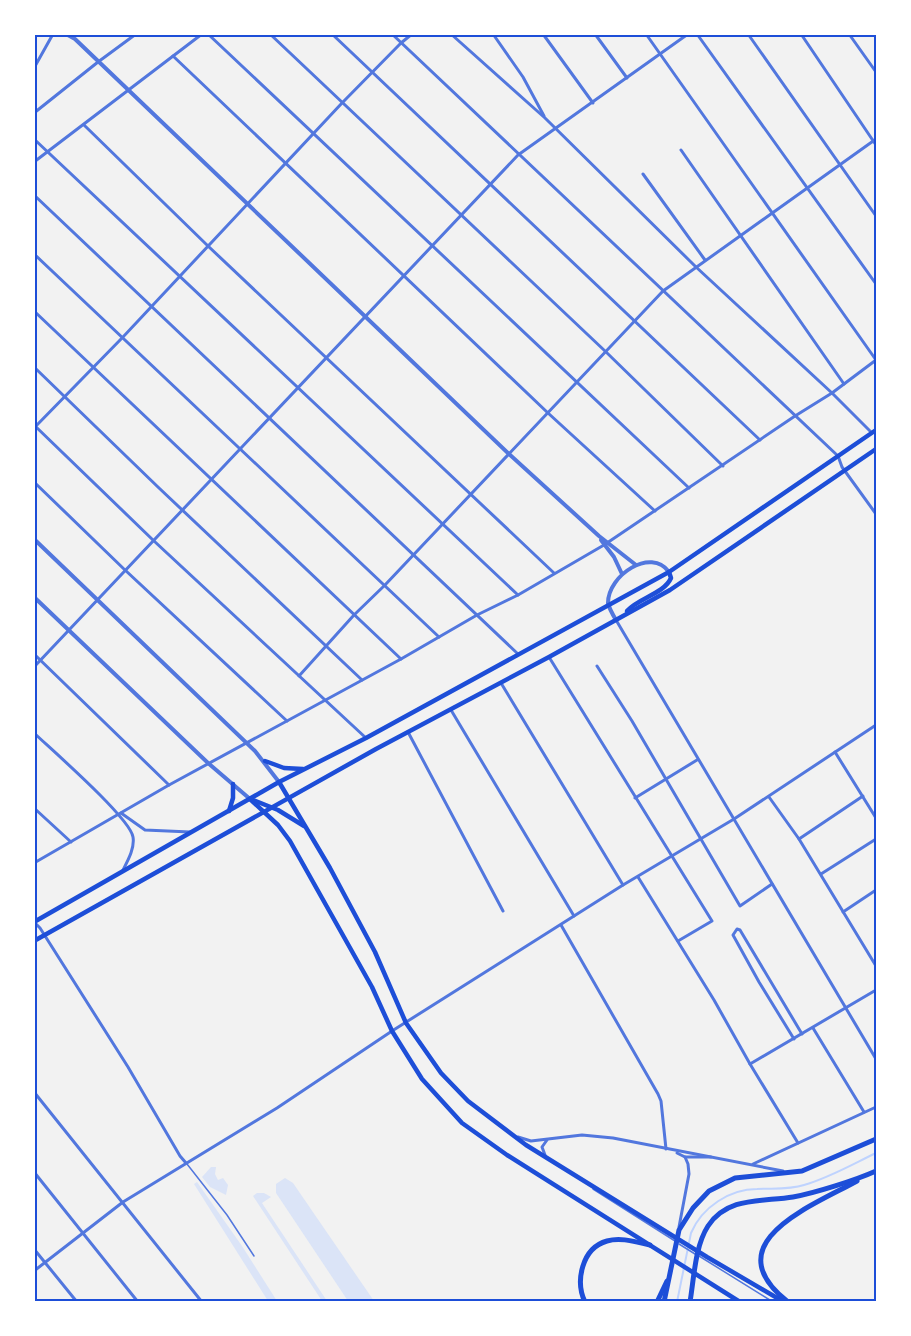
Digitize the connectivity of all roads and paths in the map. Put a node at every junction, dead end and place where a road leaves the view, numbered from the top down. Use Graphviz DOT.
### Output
graph roads {
  1 [pos="53,34"];
  2 [pos="136,34"];
  3 [pos="202,34"];
  4 [pos="208,34"];
  5 [pos="270,34"];
  6 [pos="332,34"];
  7 [pos="392,34"];
  8 [pos="412,34"];
  9 [pos="451,34"];
  10 [pos="493,34"];
  11 [pos="543,34"];
  12 [pos="595,34"];
  13 [pos="646,34"];
  14 [pos="688,34"];
  15 [pos="697,34"];
  16 [pos="748,34"];
  17 [pos="801,34"];
  18 [pos="849,34"];
  19 [pos="70,36"];
  20 [pos="400,43"];
  21 [pos="660,55"];
  22 [pos="173,56"];
  23 [pos="98,62"];
  24 [pos="34,68"];
  25 [pos="371,72"];
  26 [pos="876,72"];
  27 [pos="627,78"];
  28 [pos="127,90"];
  29 [pos="342,103"];
  30 [pos="593,103"];
  31 [pos="34,113"];
  32 [pos="545,118"];
  33 [pos="84,125"];
  34 [pos="555,129"];
  35 [pos="313,133"];
  36 [pos="34,139"];
  37 [pos="876,141"];
  38 [pos="48,150"];
  39 [pos="681,150"];
  40 [pos="518,155"];
  41 [pos="34,162"];
  42 [pos="284,163"];
  43 [pos="841,165"];
  44 [pos="643,174"];
  45 [pos="490,186"];
  46 [pos="807,188"];
  47 [pos="34,195"];
  48 [pos="246,204"];
  49 [pos="773,212"];
  50 [pos="461,216"];
  51 [pos="876,216"];
  52 [pos="739,236"];
  53 [pos="208,246"];
  54 [pos="433,246"];
  55 [pos="34,254"];
  56 [pos="705,261"];
  57 [pos="696,267"];
  58 [pos="404,275"];
  59 [pos="180,276"];
  60 [pos="876,284"];
  61 [pos="663,291"];
  62 [pos="150,307"];
  63 [pos="34,311"];
  64 [pos="364,317"];
  65 [pos="634,321"];
  66 [pos="123,337"];
  67 [pos="605,351"];
  68 [pos="327,356"];
  69 [pos="876,360"];
  70 [pos="34,367"];
  71 [pos="94,368"];
  72 [pos="577,381"];
  73 [pos="844,384"];
  74 [pos="298,387"];
  75 [pos="832,393"];
  76 [pos="66,397"];
  77 [pos="548,413"];
  78 [pos="795,416"];
  79 [pos="270,418"];
  80 [pos="35,427"];
  81 [pos="874,432"];
  82 [pos="760,440"];
  83 [pos="876,449"];
  84 [pos="241,450"];
  85 [pos="509,454"];
  86 [pos="838,456"];
  87 [pos="723,466"];
  88 [pos="845,471"];
  89 [pos="213,479"];
  90 [pos="34,482"];
  91 [pos="689,488"];
  92 [pos="470,493"];
  93 [pos="183,511"];
  94 [pos="655,511"];
  95 [pos="876,513"];
  96 [pos="442,522"];
  97 [pos="34,539"];
  98 [pos="154,540"];
  99 [pos="606,543"];
  100 [pos="414,554"];
  101 [pos="636,565"];
  102 [pos="125,570"];
  103 [pos="669,572"];
  104 [pos="554,573"];
  105 [pos="622,574"];
  106 [pos="385,585"];
  107 [pos="518,595"];
  108 [pos="34,597"];
  109 [pos="98,600"];
  110 [pos="608,605"];
  111 [pos="625,614"];
  112 [pos="354,615"];
  113 [pos="477,615"];
  114 [pos="616,620"];
  115 [pos="70,630"];
  116 [pos="439,637"];
  117 [pos="327,646"];
  118 [pos="34,654"];
  119 [pos="518,654"];
  120 [pos="549,657"];
  121 [pos="401,659"];
  122 [pos="41,660"];
  123 [pos="597,666"];
  124 [pos="34,667"];
  125 [pos="299,676"];
  126 [pos="362,680"];
  127 [pos="501,683"];
  128 [pos="324,701"];
  129 [pos="451,710"];
  130 [pos="287,721"];
  131 [pos="876,725"];
  132 [pos="408,732"];
  133 [pos="34,734"];
  134 [pos="366,738"];
  135 [pos="247,743"];
  136 [pos="835,752"];
  137 [pos="697,760"];
  138 [pos="265,761"];
  139 [pos="208,763"];
  140 [pos="306,769"];
  141 [pos="665,779"];
  142 [pos="279,782"];
  143 [pos="233,784"];
  144 [pos="169,785"];
  145 [pos="769,796"];
  146 [pos="863,796"];
  147 [pos="634,798"];
  148 [pos="290,799"];
  149 [pos="250,800"];
  150 [pos="34,808"];
  151 [pos="272,808"];
  152 [pos="229,811"];
  153 [pos="264,813"];
  154 [pos="119,814"];
  155 [pos="876,818"];
  156 [pos="734,819"];
  157 [pos="306,827"];
  158 [pos="194,832"];
  159 [pos="702,839"];
  160 [pos="799,839"];
  161 [pos="876,839"];
  162 [pos="71,842"];
  163 [pos="671,855"];
  164 [pos="34,863"];
  165 [pos="122,872"];
  166 [pos="821,874"];
  167 [pos="638,876"];
  168 [pos="772,884"];
  169 [pos="623,885"];
  170 [pos="876,890"];
  171 [pos="503,911"];
  172 [pos="843,912"];
  173 [pos="574,916"];
  174 [pos="35,922"];
  175 [pos="561,926"];
  176 [pos="45,935"];
  177 [pos="34,941"];
  178 [pos="678,941"];
  179 [pos="876,966"];
  180 [pos="876,990"];
  181 [pos="846,1007"];
  182 [pos="406,1023"];
  183 [pos="813,1028"];
  184 [pos="392,1031"];
  185 [pos="802,1034"];
  186 [pos="794,1039"];
  187 [pos="876,1059"];
  188 [pos="750,1064"];
  189 [pos="34,1092"];
  190 [pos="876,1107"];
  191 [pos="864,1112"];
  192 [pos="512,1135"];
  193 [pos="549,1139"];
  194 [pos="876,1139"];
  195 [pos="798,1143"];
  196 [pos="666,1149"];
  197 [pos="672,1151"];
  198 [pos="716,1156"];
  199 [pos="685,1157"];
  200 [pos="548,1158"];
  201 [pos="186,1163"];
  202 [pos="752,1165"];
  203 [pos="876,1171"];
  204 [pos="34,1172"];
  205 [pos="794,1173"];
  206 [pos="866,1176"];
  207 [pos="586,1182"];
  208 [pos="123,1202"];
  209 [pos="679,1230"];
  210 [pos="84,1234"];
  211 [pos="650,1245"];
  212 [pos="34,1249"];
  213 [pos="254,1256"];
  214 [pos="706,1258"];
  215 [pos="46,1263"];
  216 [pos="34,1271"];
  217 [pos="669,1277"];
  218 [pos="76,1302"];
  219 [pos="138,1302"];
  220 [pos="202,1302"];
  221 [pos="585,1302"];
  222 [pos="657,1302"];
  223 [pos="664,1302"];
  224 [pos="690,1302"];
  225 [pos="740,1302"];
  226 [pos="773,1302"];
  227 [pos="786,1302"];
  1 -- 24 [label="street"];
  2 -- 23 [label="street"];
  3 -- 22 [label="street"];
  4 -- 35 [label="street"];
  5 -- 29 [label="street"];
  6 -- 25 [label="street"];
  7 -- 20 [label="street"];
  8 -- 20 [label="street"];
  9 -- 32 [label="street"];
  10 -- 32 [label="street"];
  11 -- 30 [label="street"];
  12 -- 27 [label="street"];
  13 -- 21 [label="street"];
  14 -- 21 [label="street"];
  15 -- 46 [label="street"];
  16 -- 43 [label="street"];
  17 -- 37 [label="street"];
  18 -- 26 [label="street"];
  19 -- 23 [label="street"];
  20 -- 25 [label="street"];
  20 -- 40 [label="street"];
  21 -- 27 [label="street"];
  21 -- 49 [label="street"];
  22 -- 28 [label="street"];
  22 -- 42 [label="street"];
  23 -- 28 [label="street"];
  23 -- 31 [label="street"];
  25 -- 29 [label="street"];
  25 -- 45 [label="street"];
  27 -- 30 [label="street"];
  28 -- 33 [label="street"];
  28 -- 48 [label="street"];
  29 -- 35 [label="street"];
  29 -- 50 [label="street"];
  30 -- 34 [label="street"];
  32 -- 34 [label="street"];
  33 -- 38 [label="street"];
  33 -- 53 [label="street"];
  34 -- 40 [label="street"];
  34 -- 57 [label="street"];
  35 -- 42 [label="street"];
  35 -- 54 [label="street"];
  36 -- 38 [label="street"];
  37 -- 43 [label="street"];
  38 -- 41 [label="street"];
  38 -- 59 [label="street"];
  39 -- 52 [label="street"];
  40 -- 45 [label="street"];
  40 -- 61 [label="street"];
  42 -- 48 [label="street"];
  42 -- 58 [label="street"];
  43 -- 46 [label="street"];
  43 -- 51 [label="street"];
  44 -- 56 [label="street"];
  45 -- 50 [label="street"];
  45 -- 65 [label="street"];
  46 -- 49 [label="street"];
  46 -- 60 [label="street"];
  47 -- 62 [label="street"];
  48 -- 53 [label="street"];
  48 -- 64 [label="street"];
  49 -- 52 [label="street"];
  49 -- 69 [label="street"];
  50 -- 54 [label="street"];
  50 -- 67 [label="street"];
  52 -- 56 [label="street"];
  52 -- 73 [label="street"];
  53 -- 59 [label="street"];
  53 -- 68 [label="street"];
  54 -- 58 [label="street"];
  54 -- 72 [label="street"];
  55 -- 66 [label="street"];
  56 -- 57 [label="street"];
  57 -- 61 [label="street"];
  57 -- 75 [label="street"];
  58 -- 64 [label="street"];
  58 -- 77 [label="street"];
  59 -- 62 [label="street"];
  59 -- 74 [label="street"];
  61 -- 65 [label="street"];
  61 -- 78 [label="street"];
  62 -- 66 [label="street"];
  62 -- 79 [label="street"];
  63 -- 71 [label="street"];
  64 -- 68 [label="street"];
  64 -- 85 [label="street"];
  65 -- 67 [label="street"];
  65 -- 82 [label="street"];
  66 -- 71 [label="street"];
  66 -- 84 [label="street"];
  67 -- 72 [label="street"];
  67 -- 87 [label="street"];
  68 -- 74 [label="street"];
  68 -- 92 [label="street"];
  69 -- 73 [label="street"];
  70 -- 76 [label="street"];
  71 -- 76 [label="street"];
  71 -- 89 [label="street"];
  72 -- 77 [label="street"];
  72 -- 91 [label="street"];
  73 -- 75 [label="street"];
  74 -- 79 [label="street"];
  74 -- 96 [label="street"];
  75 -- 78 [label="street"];
  75 -- 81 [label="street"];
  76 -- 80 [label="street"];
  76 -- 93 [label="street"];
  77 -- 85 [label="street"];
  77 -- 94 [label="street"];
  78 -- 82 [label="street"];
  78 -- 86 [label="street"];
  79 -- 84 [label="street"];
  79 -- 100 [label="street"];
  80 -- 98 [label="street"];
  81 -- 86 [label="main road"];
  82 -- 87 [label="street"];
  83 -- 88 [label="main road"];
  84 -- 89 [label="street"];
  84 -- 106 [label="street"];
  85 -- 92 [label="street"];
  85 -- 99 [label="street"];
  86 -- 88 [label="street"];
  86 -- 103 [label="main road"];
  87 -- 91 [label="street"];
  88 -- 95 [label="street"];
  88 -- 111 [label="main road"];
  89 -- 93 [label="street"];
  89 -- 112 [label="street"];
  90 -- 102 [label="street"];
  91 -- 94 [label="street"];
  92 -- 96 [label="street"];
  92 -- 104 [label="street"];
  93 -- 98 [label="street"];
  93 -- 117 [label="street"];
  94 -- 99 [label="street"];
  96 -- 100 [label="street"];
  96 -- 107 [label="street"];
  97 -- 109 [label="street"];
  98 -- 102 [label="street"];
  98 -- 125 [label="street"];
  99 -- 101 [label="street"];
  99 -- 104 [label="street"];
  99 -- 105 [label="street"];
  100 -- 106 [label="street"];
  100 -- 113 [label="street"];
  101 -- 103 [label="street"];
  101 -- 105 [label="street"];
  102 -- 109 [label="street"];
  102 -- 130 [label="street"];
  103 -- 110 [label="main road"];
  103 -- 111 [label="main road"];
  104 -- 107 [label="street"];
  105 -- 110 [label="street"];
  106 -- 112 [label="street"];
  106 -- 116 [label="street"];
  107 -- 113 [label="street"];
  108 -- 115 [label="street"];
  109 -- 115 [label="street"];
  109 -- 135 [label="street"];
  110 -- 114 [label="street"];
  110 -- 119 [label="main road"];
  111 -- 114 [label="main road"];
  112 -- 117 [label="street"];
  112 -- 121 [label="street"];
  113 -- 116 [label="street"];
  113 -- 119 [label="street"];
  114 -- 120 [label="main road"];
  114 -- 137 [label="street"];
  115 -- 122 [label="street"];
  115 -- 139 [label="street"];
  116 -- 121 [label="street"];
  117 -- 125 [label="street"];
  117 -- 126 [label="street"];
  118 -- 122 [label="street"];
  119 -- 134 [label="main road"];
  120 -- 127 [label="main road"];
  120 -- 147 [label="street"];
  121 -- 126 [label="street"];
  122 -- 124 [label="street"];
  122 -- 144 [label="street"];
  123 -- 141 [label="street"];
  125 -- 128 [label="street"];
  126 -- 128 [label="street"];
  127 -- 129 [label="main road"];
  127 -- 169 [label="street"];
  128 -- 130 [label="street"];
  128 -- 134 [label="street"];
  129 -- 132 [label="main road"];
  129 -- 173 [label="street"];
  130 -- 135 [label="street"];
  131 -- 136 [label="street"];
  132 -- 148 [label="main road"];
  132 -- 171 [label="street"];
  133 -- 154 [label="street"];
  134 -- 140 [label="main road"];
  135 -- 138 [label="street"];
  135 -- 139 [label="street"];
  136 -- 145 [label="street"];
  136 -- 146 [label="street"];
  137 -- 141 [label="street"];
  137 -- 156 [label="street"];
  138 -- 140 [label="main road"];
  138 -- 142 [label="street"];
  139 -- 143 [label="street"];
  139 -- 144 [label="street"];
  140 -- 142 [label="main road"];
  141 -- 147 [label="street"];
  141 -- 159 [label="street"];
  142 -- 148 [label="main road"];
  142 -- 149 [label="main road"];
  143 -- 149 [label="street"];
  143 -- 152 [label="main road"];
  144 -- 154 [label="street"];
  145 -- 156 [label="street"];
  145 -- 160 [label="street"];
  146 -- 155 [label="street"];
  146 -- 160 [label="street"];
  147 -- 163 [label="street"];
  148 -- 151 [label="main road"];
  148 -- 157 [label="main road"];
  149 -- 151 [label="main road"];
  149 -- 152 [label="main road"];
  149 -- 153 [label="main road"];
  150 -- 162 [label="street"];
  151 -- 153 [label="main road"];
  151 -- 157 [label="main road"];
  152 -- 158 [label="main road"];
  153 -- 176 [label="main road"];
  153 -- 184 [label="main road"];
  154 -- 158 [label="street"];
  154 -- 162 [label="street"];
  154 -- 165 [label="street"];
  156 -- 159 [label="street"];
  156 -- 168 [label="street"];
  157 -- 182 [label="main road"];
  158 -- 165 [label="main road"];
  159 -- 163 [label="street"];
  159 -- 168 [label="street"];
  160 -- 166 [label="street"];
  161 -- 166 [label="street"];
  162 -- 164 [label="street"];
  163 -- 167 [label="street"];
  163 -- 178 [label="street"];
  165 -- 174 [label="main road"];
  166 -- 172 [label="street"];
  167 -- 169 [label="street"];
  167 -- 178 [label="street"];
  168 -- 181 [label="street"];
  169 -- 173 [label="street"];
  170 -- 172 [label="street"];
  172 -- 179 [label="street"];
  173 -- 175 [label="street"];
  174 -- 176 [label="street"];
  175 -- 182 [label="street"];
  175 -- 196 [label="street"];
  176 -- 177 [label="main road"];
  176 -- 201 [label="street"];
  178 -- 188 [label="street"];
  180 -- 181 [label="street"];
  181 -- 183 [label="street"];
  181 -- 187 [label="street"];
  182 -- 184 [label="street"];
  182 -- 192 [label="main road"];
  183 -- 185 [label="street"];
  183 -- 191 [label="street"];
  184 -- 201 [label="street"];
  184 -- 211 [label="main road"];
  185 -- 186 [label="street"];
  185 -- 186 [label="street"];
  186 -- 188 [label="street"];
  188 -- 195 [label="street"];
  189 -- 208 [label="street"];
  190 -- 191 [label="street"];
  191 -- 195 [label="street"];
  192 -- 193 [label="street"];
  192 -- 200 [label="main road"];
  193 -- 196 [label="street"];
  193 -- 200 [label="street"];
  194 -- 205 [label="main road"];
  195 -- 202 [label="street"];
  196 -- 197 [label="street"];
  197 -- 198 [label="street"];
  197 -- 199 [label="street"];
  198 -- 199 [label="street"];
  198 -- 202 [label="street"];
  199 -- 209 [label="street"];
  200 -- 207 [label="main road"];
  201 -- 208 [label="street"];
  201 -- 213 [label="lane"];
  202 -- 205 [label="street"];
  203 -- 206 [label="main road"];
  204 -- 210 [label="street"];
  205 -- 209 [label="main road"];
  206 -- 224 [label="main road"];
  206 -- 227 [label="main road"];
  207 -- 214 [label="main road"];
  207 -- 214 [label="lane"];
  208 -- 210 [label="street"];
  208 -- 220 [label="street"];
  209 -- 217 [label="main road"];
  210 -- 215 [label="street"];
  210 -- 219 [label="street"];
  211 -- 221 [label="main road"];
  211 -- 225 [label="main road"];
  212 -- 215 [label="street"];
  214 -- 226 [label="lane"];
  214 -- 227 [label="main road"];
  215 -- 216 [label="street"];
  215 -- 218 [label="street"];
  217 -- 222 [label="main road"];
  217 -- 223 [label="main road"];
}
